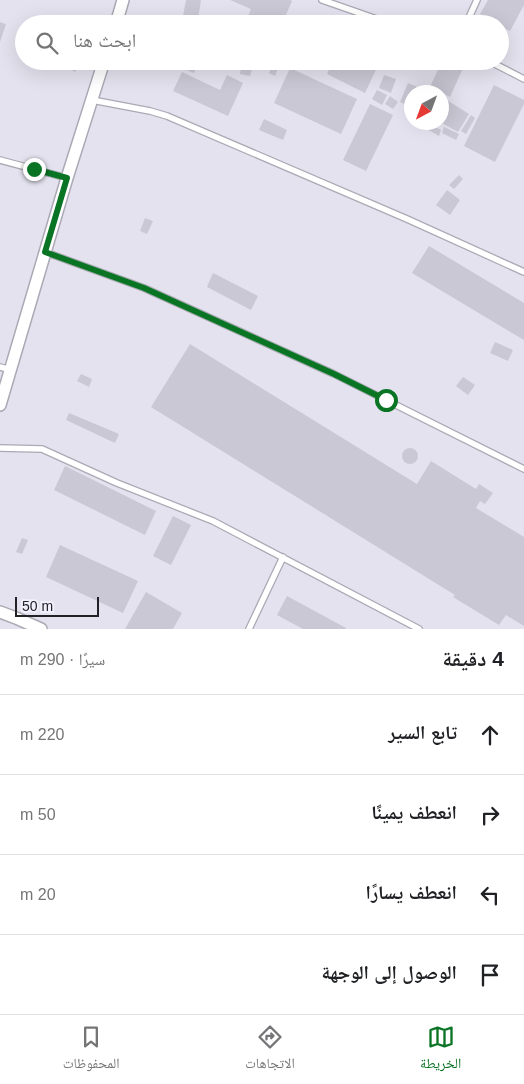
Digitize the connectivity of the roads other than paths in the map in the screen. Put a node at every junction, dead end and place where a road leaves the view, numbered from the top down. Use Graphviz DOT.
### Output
graph roads {
  1 [pos="123,0"];
  2 [pos="322,0"];
  3 [pos="477,0"];
  4 [pos="119,15"];
  5 [pos="366,15"];
  6 [pos="470,15"];
  7 [pos="101,70"];
  8 [pos="506,70"];
  9 [pos="524,79"];
  10 [pos="92,100"];
  11 [pos="0,160"];
  12 [pos="67,178"];
  13 [pos="45,252"];
  14 [pos="524,272"];
  15 [pos="6,368"];
  16 [pos="0,405"];
  17 [pos="0,448"];
  18 [pos="524,469"];
  19 [pos="283,557"];
  20 [pos="0,612"];
  21 [pos="40,629"];
  22 [pos="249,629"];
  23 [pos="419,629"];
  1 -- 4 [label="street"];
  2 -- 5 [label="lane"];
  3 -- 6 [label="lane"];
  7 -- 10 [label="street"];
  8 -- 9 [label="lane"];
  10 -- 12 [label="street"];
  10 -- 14 [label="lane"];
  11 -- 12 [label="lane"];
  12 -- 13 [label="street"];
  13 -- 15 [label="street"];
  13 -- 18 [label="lane"];
  15 -- 16 [label="street"];
  17 -- 19 [label="lane"];
  19 -- 22 [label="lane"];
  19 -- 23 [label="lane"];
  20 -- 21 [label="street"];
}
